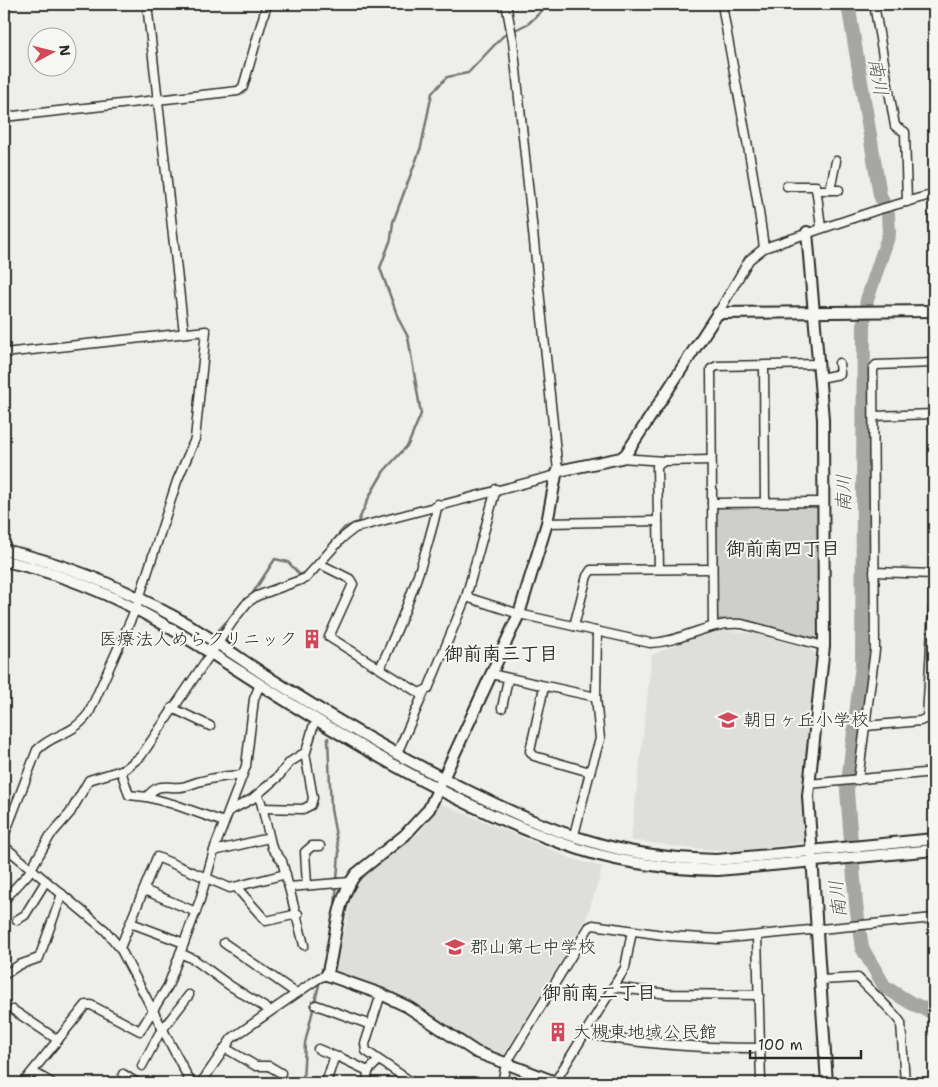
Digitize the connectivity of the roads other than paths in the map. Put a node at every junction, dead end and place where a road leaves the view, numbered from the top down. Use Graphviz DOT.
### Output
graph roads {
  1 [pos="147,4"];
  2 [pos="267,4"];
  3 [pos="506,4"];
  4 [pos="722,4"];
  5 [pos="874,4"];
  6 [pos="157,100"];
  7 [pos="4,117"];
  8 [pos="836,161"];
  9 [pos="787,186"];
  10 [pos="816,190"];
  11 [pos="830,190"];
  12 [pos="839,190"];
  13 [pos="934,194"];
  14 [pos="904,203"];
  15 [pos="820,228"];
  16 [pos="807,232"];
  17 [pos="764,248"];
  18 [pos="934,311"];
  19 [pos="814,312"];
  20 [pos="718,313"];
  21 [pos="184,333"];
  22 [pos="4,353"];
  23 [pos="839,363"];
  24 [pos="934,363"];
  25 [pos="818,364"];
  26 [pos="764,366"];
  27 [pos="820,378"];
  28 [pos="934,414"];
  29 [pos="874,416"];
  30 [pos="621,458"];
  31 [pos="711,460"];
  32 [pos="664,461"];
  33 [pos="557,473"];
  34 [pos="496,490"];
  35 [pos="823,502"];
  36 [pos="765,503"];
  37 [pos="438,504"];
  38 [pos="712,504"];
  39 [pos="658,521"];
  40 [pos="548,523"];
  41 [pos="4,550"];
  42 [pos="4,561"];
  43 [pos="320,564"];
  44 [pos="659,568"];
  45 [pos="712,569"];
  46 [pos="874,572"];
  47 [pos="934,574"];
  48 [pos="934,591"];
  49 [pos="466,597"];
  50 [pos="138,603"];
  51 [pos="519,614"];
  52 [pos="713,625"];
  53 [pos="574,626"];
  54 [pos="597,631"];
  55 [pos="824,646"];
  56 [pos="933,647"];
  57 [pos="214,649"];
  58 [pos="380,668"];
  59 [pos="491,674"];
  60 [pos="508,679"];
  61 [pos="260,684"];
  62 [pos="544,687"];
  63 [pos="424,692"];
  64 [pos="596,697"];
  65 [pos="172,708"];
  66 [pos="502,708"];
  67 [pos="930,719"];
  68 [pos="210,726"];
  69 [pos="866,726"];
  70 [pos="312,727"];
  71 [pos="399,749"];
  72 [pos="305,753"];
  73 [pos="121,771"];
  74 [pos="590,772"];
  75 [pos="934,772"];
  76 [pos="242,775"];
  77 [pos="858,780"];
  78 [pos="441,783"];
  79 [pos="809,784"];
  80 [pos="257,794"];
  81 [pos="147,797"];
  82 [pos="262,808"];
  83 [pos="229,811"];
  84 [pos="224,822"];
  85 [pos="575,831"];
  86 [pos="4,836"];
  87 [pos="269,838"];
  88 [pos="934,839"];
  89 [pos="4,846"];
  90 [pos="320,846"];
  91 [pos="934,850"];
  92 [pos="214,851"];
  93 [pos="812,857"];
  94 [pos="31,870"];
  95 [pos="286,874"];
  96 [pos="207,878"];
  97 [pos="46,881"];
  98 [pos="350,882"];
  99 [pos="307,885"];
  100 [pos="289,887"];
  101 [pos="237,888"];
  102 [pos="144,890"];
  103 [pos="62,894"];
  104 [pos="4,900"];
  105 [pos="196,912"];
  106 [pos="298,914"];
  107 [pos="934,918"];
  108 [pos="17,920"];
  109 [pos="131,923"];
  110 [pos="632,931"];
  111 [pos="816,931"];
  112 [pos="757,936"];
  113 [pos="184,943"];
  114 [pos="224,943"];
  115 [pos="304,945"];
  116 [pos="120,948"];
  117 [pos="180,953"];
  118 [pos="4,975"];
  119 [pos="327,975"];
  120 [pos="821,980"];
  121 [pos="613,987"];
  122 [pos="296,993"];
  123 [pos="381,994"];
  124 [pos="189,995"];
  125 [pos="759,996"];
  126 [pos="316,1005"];
  127 [pos="13,1010"];
  128 [pos="154,1010"];
  129 [pos="270,1010"];
  130 [pos="371,1025"];
  131 [pos="164,1028"];
  132 [pos="584,1033"];
  133 [pos="58,1040"];
  134 [pos="224,1048"];
  135 [pos="759,1048"];
  136 [pos="318,1049"];
  137 [pos="337,1057"];
  138 [pos="378,1062"];
  139 [pos="506,1064"];
  140 [pos="142,1066"];
  141 [pos="368,1070"];
  142 [pos="33,1072"];
  143 [pos="281,1072"];
  144 [pos="123,1074"];
  145 [pos="24,1083"];
  146 [pos="52,1083"];
  147 [pos="137,1083"];
  148 [pos="192,1083"];
  149 [pos="201,1083"];
  150 [pos="326,1083"];
  151 [pos="367,1083"];
  152 [pos="411,1083"];
  153 [pos="502,1083"];
  154 [pos="556,1083"];
  155 [pos="761,1083"];
  156 [pos="828,1083"];
  157 [pos="904,1083"];
  1 -- 6 [label="street"];
  2 -- 6 [label="street"];
  3 -- 33 [label="street"];
  4 -- 17 [label="street"];
  5 -- 14 [label="street"];
  6 -- 7 [label="street"];
  6 -- 21 [label="street"];
  8 -- 11 [label="street"];
  9 -- 10 [label="street"];
  10 -- 11 [label="street"];
  10 -- 15 [label="street"];
  11 -- 12 [label="street"];
  13 -- 14 [label="street"];
  14 -- 15 [label="street"];
  15 -- 16 [label="street"];
  16 -- 17 [label="street"];
  16 -- 19 [label="street"];
  17 -- 20 [label="street"];
  18 -- 19 [label="street"];
  19 -- 20 [label="street"];
  19 -- 25 [label="street"];
  20 -- 30 [label="street"];
  21 -- 22 [label="street"];
  21 -- 50 [label="street"];
  23 -- 27 [label="street"];
  24 -- 29 [label="street"];
  25 -- 26 [label="street"];
  25 -- 27 [label="street"];
  26 -- 31 [label="street"];
  26 -- 36 [label="street"];
  27 -- 35 [label="street"];
  28 -- 29 [label="street"];
  29 -- 46 [label="street"];
  30 -- 32 [label="street"];
  30 -- 33 [label="street"];
  31 -- 32 [label="street"];
  31 -- 38 [label="street"];
  32 -- 39 [label="street"];
  33 -- 34 [label="street"];
  33 -- 40 [label="street"];
  34 -- 37 [label="street"];
  34 -- 49 [label="street"];
  35 -- 36 [label="street"];
  35 -- 55 [label="street"];
  36 -- 38 [label="street"];
  37 -- 43 [label="street"];
  37 -- 58 [label="street"];
  38 -- 45 [label="street"];
  39 -- 40 [label="street"];
  39 -- 44 [label="street"];
  40 -- 51 [label="street"];
  41 -- 50 [label="street"];
  42 -- 50 [label="street"];
  43 -- 57 [label="street"];
  43 -- 58 [label="street"];
  44 -- 45 [label="street"];
  44 -- 53 [label="street"];
  45 -- 52 [label="street"];
  46 -- 47 [label="street"];
  46 -- 69 [label="street"];
  48 -- 56 [label="street"];
  49 -- 51 [label="street"];
  49 -- 63 [label="street"];
  50 -- 57 [label="street"];
  50 -- 86 [label="street"];
  51 -- 53 [label="street"];
  51 -- 59 [label="street"];
  52 -- 54 [label="street"];
  52 -- 55 [label="street"];
  53 -- 54 [label="street"];
  54 -- 64 [label="street"];
  55 -- 79 [label="street"];
  56 -- 67 [label="street"];
  57 -- 61 [label="street"];
  57 -- 65 [label="street"];
  57 -- 78 [label="street"];
  58 -- 63 [label="street"];
  59 -- 60 [label="street"];
  59 -- 78 [label="street"];
  60 -- 62 [label="street"];
  60 -- 66 [label="street"];
  61 -- 76 [label="street"];
  61 -- 78 [label="street"];
  62 -- 64 [label="street"];
  62 -- 74 [label="street"];
  63 -- 71 [label="street"];
  64 -- 74 [label="street"];
  65 -- 68 [label="street"];
  65 -- 73 [label="street"];
  67 -- 69 [label="street"];
  69 -- 77 [label="street"];
  70 -- 72 [label="street"];
  72 -- 80 [label="street"];
  72 -- 82 [label="street"];
  73 -- 81 [label="street"];
  73 -- 94 [label="street"];
  74 -- 85 [label="street"];
  75 -- 77 [label="street"];
  76 -- 81 [label="street"];
  76 -- 83 [label="street"];
  77 -- 79 [label="street"];
  78 -- 93 [label="street"];
  78 -- 98 [label="street"];
  79 -- 93 [label="street"];
  80 -- 82 [label="street"];
  80 -- 83 [label="street"];
  81 -- 84 [label="street"];
  82 -- 87 [label="street"];
  83 -- 84 [label="street"];
  84 -- 92 [label="street"];
  87 -- 92 [label="street"];
  87 -- 95 [label="street"];
  88 -- 93 [label="street"];
  89 -- 94 [label="street"];
  90 -- 99 [label="street"];
  91 -- 93 [label="street"];
  92 -- 96 [label="street"];
  93 -- 111 [label="street"];
  94 -- 97 [label="street"];
  94 -- 104 [label="street"];
  95 -- 100 [label="street"];
  95 -- 101 [label="street"];
  96 -- 101 [label="street"];
  96 -- 102 [label="street"];
  96 -- 105 [label="street"];
  97 -- 103 [label="street"];
  97 -- 108 [label="street"];
  98 -- 99 [label="street"];
  98 -- 119 [label="street"];
  99 -- 100 [label="street"];
  100 -- 106 [label="street"];
  101 -- 106 [label="street"];
  102 -- 105 [label="street"];
  102 -- 109 [label="street"];
  103 -- 116 [label="street"];
  103 -- 118 [label="street"];
  105 -- 113 [label="street"];
  106 -- 115 [label="street"];
  107 -- 111 [label="street"];
  109 -- 113 [label="street"];
  109 -- 116 [label="street"];
  110 -- 112 [label="street"];
  110 -- 121 [label="street"];
  110 -- 139 [label="street"];
  111 -- 112 [label="street"];
  111 -- 120 [label="street"];
  112 -- 125 [label="street"];
  113 -- 117 [label="street"];
  114 -- 122 [label="street"];
  116 -- 128 [label="street"];
  117 -- 128 [label="street"];
  117 -- 129 [label="street"];
  119 -- 122 [label="street"];
  119 -- 123 [label="street"];
  120 -- 156 [label="street"];
  120 -- 157 [label="street"];
  121 -- 125 [label="street"];
  121 -- 132 [label="street"];
  122 -- 129 [label="street"];
  123 -- 130 [label="street"];
  123 -- 139 [label="street"];
  124 -- 131 [label="street"];
  125 -- 135 [label="street"];
  126 -- 130 [label="street"];
  127 -- 133 [label="street"];
  128 -- 131 [label="street"];
  128 -- 133 [label="street"];
  129 -- 134 [label="street"];
  130 -- 138 [label="street"];
  131 -- 140 [label="street"];
  131 -- 148 [label="street"];
  132 -- 135 [label="street"];
  132 -- 154 [label="street"];
  133 -- 142 [label="street"];
  134 -- 143 [label="street"];
  134 -- 149 [label="street"];
  135 -- 155 [label="street"];
  136 -- 137 [label="street"];
  137 -- 141 [label="street"];
  137 -- 150 [label="street"];
  138 -- 141 [label="street"];
  138 -- 152 [label="street"];
  139 -- 153 [label="street"];
  139 -- 154 [label="street"];
  141 -- 151 [label="street"];
  142 -- 145 [label="street"];
  142 -- 146 [label="street"];
  144 -- 147 [label="street"];
}
